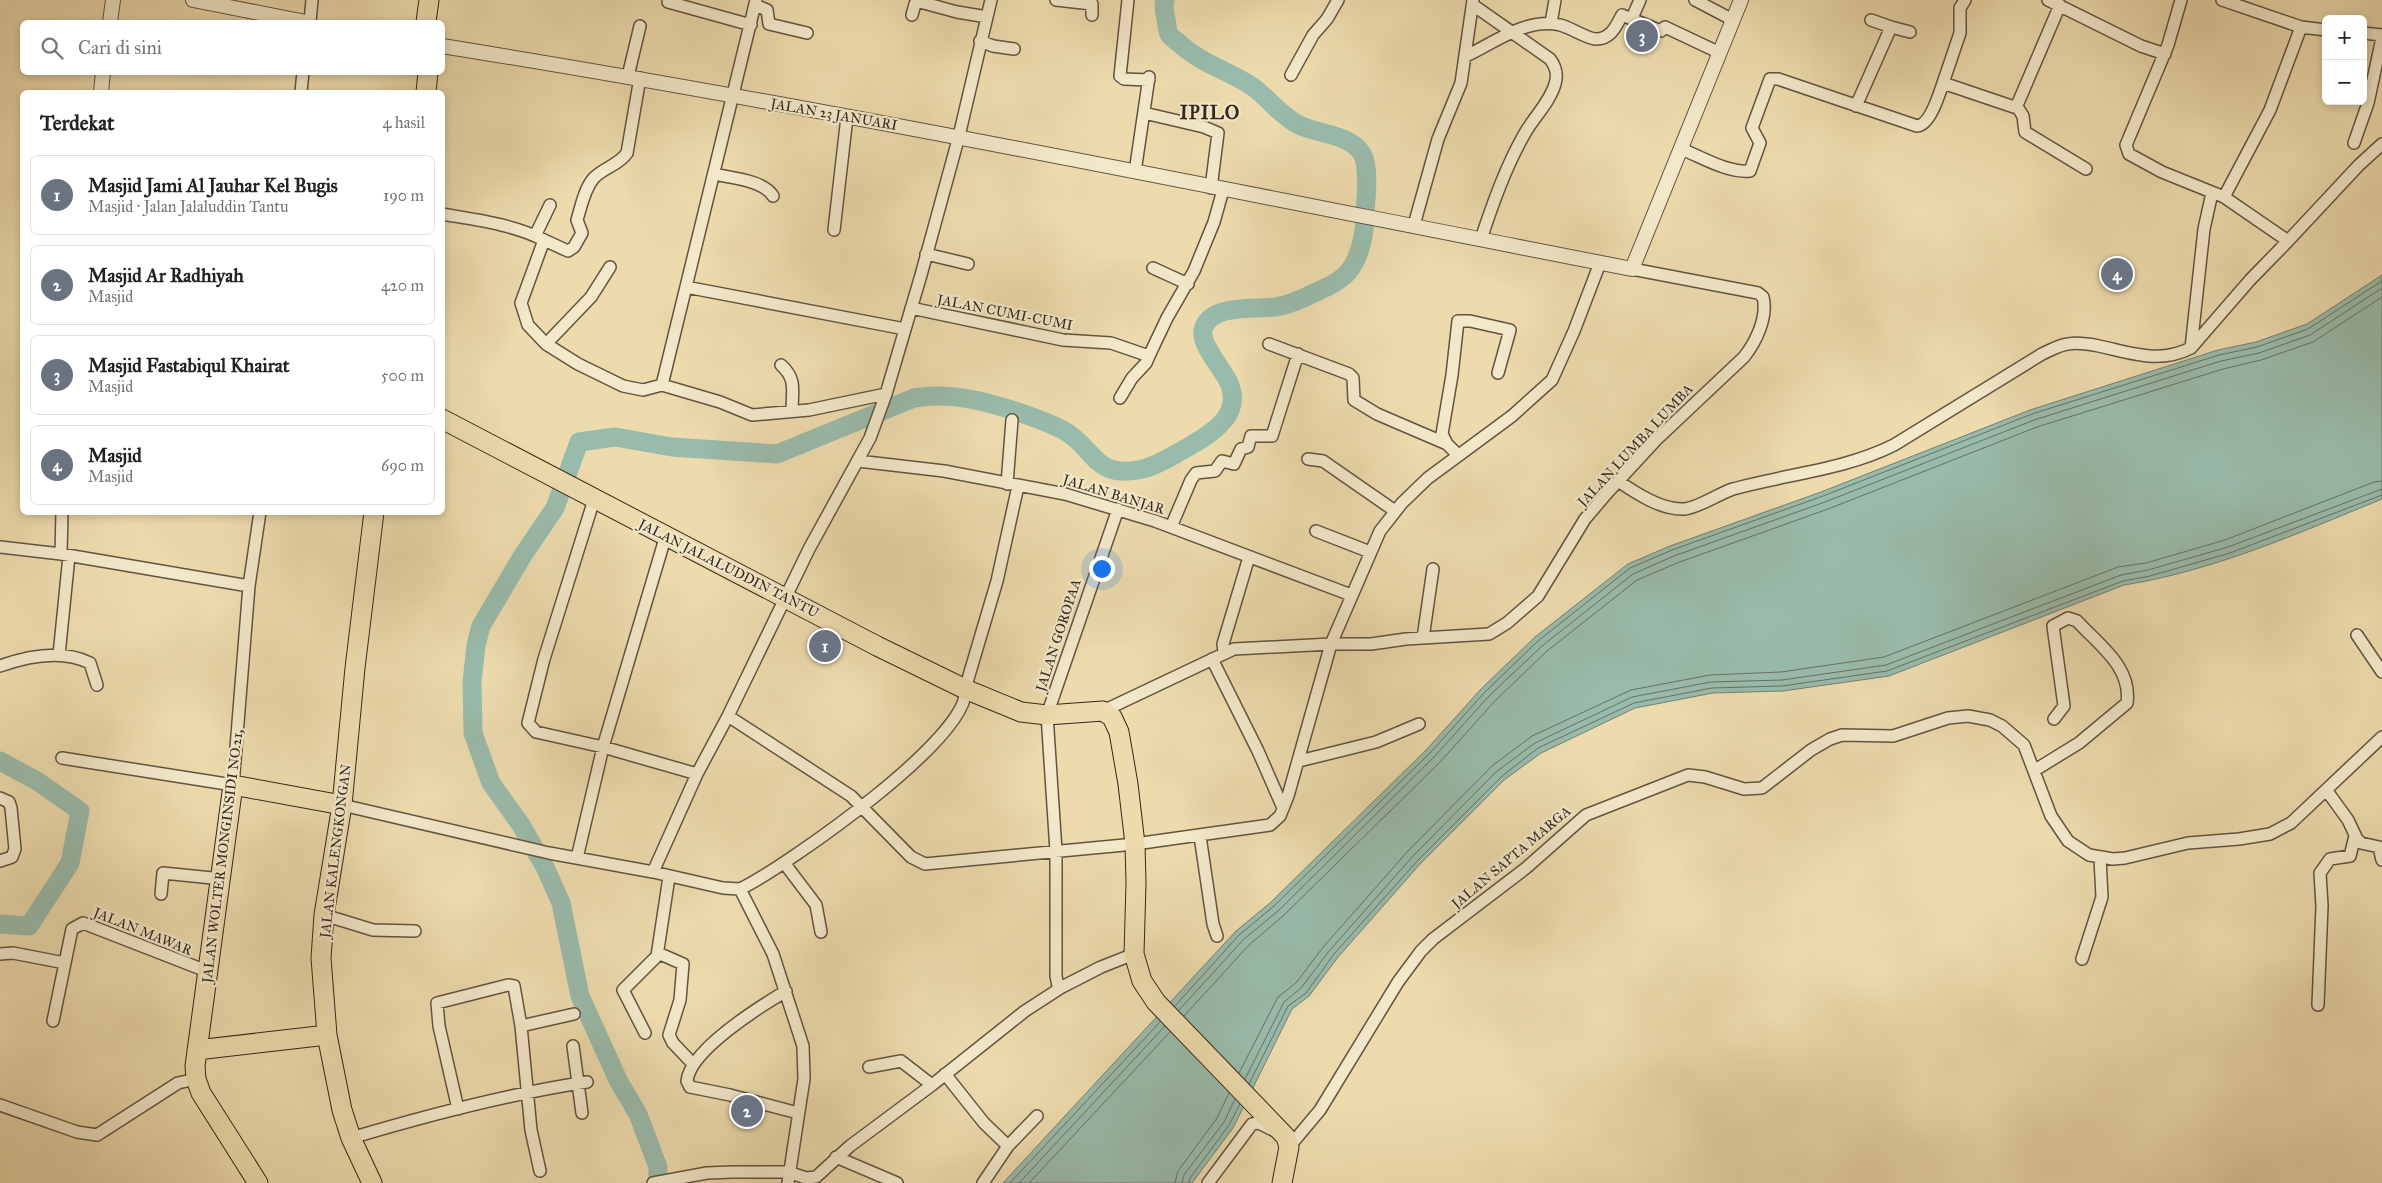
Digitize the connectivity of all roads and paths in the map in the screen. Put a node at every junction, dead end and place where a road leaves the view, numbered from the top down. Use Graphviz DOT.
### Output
graph roads {
  1 [pos="113,0"];
  2 [pos="193,0"];
  3 [pos="312,0"];
  4 [pos="429,0"];
  5 [pos="439,0"];
  6 [pos="991,0"];
  7 [pos="1056,0"];
  8 [pos="1128,0"];
  9 [pos="1338,0"];
  10 [pos="1555,0"];
  11 [pos="1640,0"];
  12 [pos="1695,0"];
  13 [pos="1741,0"];
  14 [pos="1965,0"];
  15 [pos="2048,0"];
  16 [pos="2181,0"];
  17 [pos="2222,0"];
  18 [pos="217,2"];
  19 [pos="668,2"];
  20 [pos="1473,2"];
  21 [pos="755,3"];
  22 [pos="2066,5"];
  23 [pos="1093,6"];
  24 [pos="912,15"];
  25 [pos="987,17"];
  26 [pos="1632,18"];
  27 [pos="110,20"];
  28 [pos="297,20"];
  29 [pos="310,20"];
  30 [pos="426,20"];
  31 [pos="435,20"];
  32 [pos="1733,20"];
  33 [pos="1871,20"];
  34 [pos="1551,23"];
  35 [pos="751,25"];
  36 [pos="640,26"];
  37 [pos="1891,27"];
  38 [pos="2301,27"];
  39 [pos="2322,30"];
  40 [pos="1511,32"];
  41 [pos="1910,32"];
  42 [pos="807,33"];
  43 [pos="2367,34"];
  44 [pos="2382,36"];
  45 [pos="980,41"];
  46 [pos="445,46"];
  47 [pos="1014,50"];
  48 [pos="1720,53"];
  49 [pos="2165,54"];
  50 [pos="1466,56"];
  51 [pos="103,75"];
  52 [pos="303,75"];
  53 [pos="419,75"];
  54 [pos="428,75"];
  55 [pos="1291,75"];
  56 [pos="634,77"];
  57 [pos="1943,83"];
  58 [pos="101,90"];
  59 [pos="301,90"];
  60 [pos="416,90"];
  61 [pos="426,90"];
  62 [pos="732,95"];
  63 [pos="2016,105"];
  64 [pos="1856,106"];
  65 [pos="1144,113"];
  66 [pos="847,117"];
  67 [pos="959,136"];
  68 [pos="2354,143"];
  69 [pos="2382,144"];
  70 [pos="1681,149"];
  71 [pos="2086,170"];
  72 [pos="1135,172"];
  73 [pos="714,174"];
  74 [pos="1217,189"];
  75 [pos="2212,193"];
  76 [pos="773,196"];
  77 [pos="2224,197"];
  78 [pos="550,205"];
  79 [pos="445,215"];
  80 [pos="1414,226"];
  81 [pos="834,230"];
  82 [pos="539,238"];
  83 [pos="1481,239"];
  84 [pos="2288,241"];
  85 [pos="926,254"];
  86 [pos="1600,263"];
  87 [pos="968,264"];
  88 [pos="610,267"];
  89 [pos="1153,268"];
  90 [pos="1632,269"];
  91 [pos="1188,284"];
  92 [pos="686,287"];
  93 [pos="911,308"];
  94 [pos="905,329"];
  95 [pos="546,344"];
  96 [pos="1269,344"];
  97 [pos="2191,348"];
  98 [pos="1298,354"];
  99 [pos="1149,356"];
  100 [pos="781,365"];
  101 [pos="1498,373"];
  102 [pos="662,385"];
  103 [pos="885,396"];
  104 [pos="1120,398"];
  105 [pos="792,411"];
  106 [pos="1012,420"];
  107 [pos="445,421"];
  108 [pos="1447,444"];
  109 [pos="1458,454"];
  110 [pos="1308,460"];
  111 [pos="858,461"];
  112 [pos="1618,481"];
  113 [pos="1013,485"];
  114 [pos="587,499"];
  115 [pos="1118,509"];
  116 [pos="1395,511"];
  117 [pos="62,515"];
  118 [pos="260,515"];
  119 [pos="374,515"];
  120 [pos="1171,527"];
  121 [pos="1316,531"];
  122 [pos="666,535"];
  123 [pos="0,547"];
  124 [pos="1370,552"];
  125 [pos="65,555"];
  126 [pos="1249,558"];
  127 [pos="1432,569"];
  128 [pos="249,586"];
  129 [pos="1351,595"];
  130 [pos="785,597"];
  131 [pos="2356,635"];
  132 [pos="1423,638"];
  133 [pos="1331,644"];
  134 [pos="1224,652"];
  135 [pos="58,654"];
  136 [pos="1212,659"];
  137 [pos="0,666"];
  138 [pos="2382,672"];
  139 [pos="96,685"];
  140 [pos="965,689"];
  141 [pos="1103,711"];
  142 [pos="1047,715"];
  143 [pos="728,716"];
  144 [pos="2054,720"];
  145 [pos="1419,724"];
  146 [pos="2382,737"];
  147 [pos="603,747"];
  148 [pos="62,758"];
  149 [pos="1299,760"];
  150 [pos="2035,770"];
  151 [pos="697,774"];
  152 [pos="233,785"];
  153 [pos="2327,791"];
  154 [pos="0,798"];
  155 [pos="342,805"];
  156 [pos="862,807"];
  157 [pos="1283,808"];
  158 [pos="1200,836"];
  159 [pos="2355,836"];
  160 [pos="2382,838"];
  161 [pos="1135,844"];
  162 [pos="2370,845"];
  163 [pos="1056,851"];
  164 [pos="578,858"];
  165 [pos="2100,858"];
  166 [pos="2382,860"];
  167 [pos="0,861"];
  168 [pos="785,864"];
  169 [pos="653,872"];
  170 [pos="669,876"];
  171 [pos="222,879"];
  172 [pos="740,889"];
  173 [pos="161,894"];
  174 [pos="324,915"];
  175 [pos="415,931"];
  176 [pos="821,932"];
  177 [pos="1217,936"];
  178 [pos="658,953"];
  179 [pos="0,954"];
  180 [pos="1134,954"];
  181 [pos="2082,959"];
  182 [pos="64,963"];
  183 [pos="208,972"];
  184 [pos="1062,987"];
  185 [pos="786,991"];
  186 [pos="2318,1005"];
  187 [pos="574,1014"];
  188 [pos="53,1021"];
  189 [pos="521,1026"];
  190 [pos="645,1033"];
  191 [pos="327,1035"];
  192 [pos="573,1046"];
  193 [pos="198,1050"];
  194 [pos="693,1064"];
  195 [pos="869,1066"];
  196 [pos="945,1074"];
  197 [pos="196,1079"];
  198 [pos="583,1083"];
  199 [pos="932,1085"];
  200 [pos="528,1093"];
  201 [pos="0,1105"];
  202 [pos="458,1109"];
  203 [pos="582,1112"];
  204 [pos="798,1113"];
  205 [pos="1037,1116"];
  206 [pos="351,1138"];
  207 [pos="1287,1142"];
  208 [pos="1008,1146"];
  209 [pos="836,1157"];
  210 [pos="540,1171"];
  211 [pos="788,1178"];
  212 [pos="258,1183"];
  213 [pos="372,1183"];
  214 [pos="653,1183"];
  215 [pos="897,1183"];
  216 [pos="983,1183"];
  217 [pos="1208,1183"];
  218 [pos="1282,1183"];
  1 -- 27 [label="street"];
  2 -- 18 [label="street"];
  3 -- 29 [label="street"];
  4 -- 30 [label="highway"];
  5 -- 31 [label="highway"];
  6 -- 25 [label="street"];
  7 -- 23 [label="street"];
  8 -- 65 [label="street"];
  9 -- 55 [label="street"];
  10 -- 34 [label="street"];
  11 -- 26 [label="street"];
  12 -- 32 [label="street"];
  13 -- 32 [label="street"];
  14 -- 57 [label="street"];
  15 -- 22 [label="street"];
  16 -- 49 [label="street"];
  17 -- 38 [label="street"];
  18 -- 28 [label="street"];
  19 -- 35 [label="street"];
  20 -- 40 [label="street"];
  20 -- 50 [label="street"];
  21 -- 35 [label="street"];
  21 -- 42 [label="street"];
  22 -- 49 [label="street"];
  22 -- 63 [label="street"];
  24 -- 25 [label="street"];
  25 -- 45 [label="street"];
  26 -- 34 [label="street"];
  26 -- 48 [label="street"];
  32 -- 48 [label="street"];
  33 -- 37 [label="street"];
  34 -- 40 [label="street"];
  35 -- 62 [label="street"];
  36 -- 56 [label="street"];
  37 -- 41 [label="street"];
  37 -- 64 [label="street"];
  38 -- 39 [label="street"];
  38 -- 77 [label="street"];
  40 -- 50 [label="street"];
  40 -- 83 [label="street"];
  43 -- 44 [label="street"];
  44 -- 68 [label="street"];
  45 -- 47 [label="street"];
  45 -- 67 [label="street"];
  46 -- 56 [label="street, JALAN 23 JANUARI"];
  48 -- 70 [label="street"];
  49 -- 75 [label="street"];
  50 -- 80 [label="street"];
  51 -- 58 [label="street"];
  52 -- 59 [label="street"];
  53 -- 60 [label="highway"];
  54 -- 61 [label="highway"];
  56 -- 62 [label="street, JALAN 23 JANUARI"];
  56 -- 82 [label="street"];
  57 -- 63 [label="street"];
  57 -- 64 [label="street"];
  62 -- 66 [label="street, JALAN 23 JANUARI"];
  62 -- 73 [label="street"];
  63 -- 71 [label="street"];
  64 -- 70 [label="street"];
  65 -- 72 [label="street"];
  65 -- 74 [label="street"];
  66 -- 67 [label="street, JALAN 23 JANUARI"];
  66 -- 81 [label="street"];
  67 -- 72 [label="street, JALAN 23 JANUARI"];
  67 -- 85 [label="street"];
  69 -- 84 [label="street"];
  70 -- 90 [label="street"];
  72 -- 74 [label="street, JALAN 23 JANUARI"];
  73 -- 76 [label="street"];
  73 -- 92 [label="street"];
  74 -- 80 [label="street, JALAN 23 JANUARI"];
  74 -- 91 [label="street"];
  75 -- 77 [label="street"];
  75 -- 97 [label="street"];
  77 -- 84 [label="street"];
  78 -- 82 [label="street"];
  79 -- 82 [label="street"];
  80 -- 83 [label="street, JALAN 23 JANUARI"];
  82 -- 95 [label="street"];
  83 -- 86 [label="street, JALAN 23 JANUARI"];
  84 -- 97 [label="street"];
  85 -- 87 [label="street"];
  85 -- 93 [label="street"];
  86 -- 90 [label="street, JALAN 23 JANUARI"];
  86 -- 109 [label="street"];
  88 -- 95 [label="street"];
  89 -- 91 [label="street"];
  90 -- 112 [label="street, JALAN LUMBA LUMBA"];
  91 -- 99 [label="street"];
  92 -- 94 [label="street"];
  92 -- 102 [label="street"];
  93 -- 94 [label="street"];
  93 -- 99 [label="street, JALAN CUMI-CUMI"];
  94 -- 103 [label="street"];
  95 -- 102 [label="street"];
  96 -- 98 [label="street"];
  97 -- 112 [label="street"];
  98 -- 108 [label="street"];
  98 -- 120 [label="street"];
  99 -- 104 [label="street"];
  100 -- 105 [label="street"];
  101 -- 108 [label="street"];
  102 -- 105 [label="street"];
  103 -- 105 [label="street"];
  103 -- 111 [label="street"];
  106 -- 113 [label="street"];
  107 -- 114 [label="highway, JALAN JALALUDDIN TANTU"];
  108 -- 109 [label="street"];
  109 -- 116 [label="street"];
  110 -- 116 [label="street"];
  111 -- 113 [label="street, JALAN BANJAR"];
  111 -- 130 [label="street"];
  112 -- 132 [label="street, JALAN LUMBA LUMBA"];
  113 -- 115 [label="street, JALAN BANJAR"];
  113 -- 140 [label="street"];
  114 -- 122 [label="highway, JALAN JALALUDDIN TANTU"];
  114 -- 147 [label="street"];
  115 -- 120 [label="street, JALAN BANJAR"];
  115 -- 142 [label="street, JALAN GOROPAA"];
  116 -- 124 [label="street"];
  117 -- 125 [label="street"];
  118 -- 128 [label="street, JALAN WOLTER MONGINSIDI NO.21,"];
  119 -- 155 [label="highway, JALAN KALENGKONGAN"];
  120 -- 126 [label="street, JALAN BANJAR"];
  121 -- 124 [label="street"];
  122 -- 130 [label="highway, JALAN JALALUDDIN TANTU"];
  122 -- 147 [label="street"];
  123 -- 125 [label="street"];
  124 -- 129 [label="street"];
  125 -- 128 [label="street"];
  125 -- 135 [label="street"];
  126 -- 129 [label="street, JALAN BANJAR"];
  126 -- 134 [label="street"];
  127 -- 132 [label="street"];
  128 -- 152 [label="street, JALAN WOLTER MONGINSIDI NO.21,"];
  129 -- 133 [label="street"];
  130 -- 140 [label="highway, JALAN JALALUDDIN TANTU"];
  130 -- 143 [label="street"];
  131 -- 138 [label="street"];
  132 -- 133 [label="street, JALAN LUMBA LUMBA"];
  133 -- 134 [label="street, JALAN LUMBA LUMBA"];
  133 -- 149 [label="street"];
  134 -- 136 [label="street"];
  135 -- 137 [label="street"];
  135 -- 139 [label="street"];
  136 -- 141 [label="street"];
  136 -- 157 [label="street"];
  140 -- 142 [label="highway, JALAN JALALUDDIN TANTU"];
  140 -- 156 [label="street"];
  141 -- 142 [label="highway, JALAN JALALUDDIN TANTU"];
  141 -- 161 [label="highway"];
  142 -- 163 [label="street"];
  143 -- 151 [label="street"];
  143 -- 156 [label="street"];
  144 -- 150 [label="street"];
  145 -- 149 [label="street"];
  146 -- 153 [label="street, JALAN SAPTA MARGA"];
  147 -- 151 [label="street"];
  147 -- 164 [label="street"];
  148 -- 152 [label="street"];
  149 -- 157 [label="street"];
  150 -- 165 [label="street, JALAN SAPTA MARGA"];
  150 -- 207 [label="street, JALAN SAPTA MARGA"];
  151 -- 169 [label="street"];
  152 -- 155 [label="highway"];
  152 -- 171 [label="highway, JALAN WOLTER MONGINSIDI NO.21,"];
  153 -- 159 [label="street"];
  153 -- 165 [label="street, JALAN SAPTA MARGA"];
  154 -- 167 [label="street"];
  155 -- 164 [label="street"];
  155 -- 174 [label="highway, JALAN KALENGKONGAN"];
  156 -- 163 [label="street"];
  156 -- 168 [label="street"];
  157 -- 158 [label="street"];
  158 -- 161 [label="street"];
  158 -- 177 [label="street"];
  159 -- 162 [label="street"];
  159 -- 186 [label="street"];
  160 -- 162 [label="street"];
  161 -- 163 [label="street"];
  161 -- 180 [label="highway"];
  162 -- 166 [label="street"];
  163 -- 184 [label="street"];
  164 -- 169 [label="street"];
  165 -- 181 [label="street"];
  168 -- 172 [label="street"];
  168 -- 176 [label="street"];
  169 -- 170 [label="street"];
  170 -- 172 [label="street"];
  170 -- 178 [label="street"];
  171 -- 173 [label="street"];
  171 -- 183 [label="highway, JALAN WOLTER MONGINSIDI NO.21,"];
  172 -- 185 [label="street"];
  174 -- 175 [label="street"];
  174 -- 191 [label="highway, JALAN KALENGKONGAN"];
  178 -- 190 [label="street"];
  178 -- 194 [label="street"];
  179 -- 182 [label="street"];
  180 -- 184 [label="street"];
  180 -- 207 [label="highway"];
  182 -- 183 [label="street, JALAN MAWAR"];
  182 -- 188 [label="street, JALAN MAWAR"];
  183 -- 193 [label="highway, JALAN WOLTER MONGINSIDI NO.21,"];
  184 -- 196 [label="street"];
  185 -- 194 [label="street"];
  185 -- 204 [label="street"];
  187 -- 189 [label="street"];
  189 -- 200 [label="street"];
  189 -- 202 [label="street"];
  191 -- 193 [label="highway"];
  191 -- 206 [label="highway, JALAN KALENGKONGAN"];
  192 -- 198 [label="street"];
  193 -- 197 [label="highway, JALAN WOLTER MONGINSIDI NO.21,"];
  194 -- 204 [label="street"];
  195 -- 199 [label="street"];
  196 -- 199 [label="street"];
  196 -- 208 [label="street"];
  197 -- 201 [label="street"];
  197 -- 212 [label="highway, JALAN WOLTER MONGINSIDI NO.21,"];
  198 -- 200 [label="street"];
  198 -- 203 [label="street"];
  199 -- 209 [label="street"];
  200 -- 202 [label="street"];
  200 -- 210 [label="street"];
  202 -- 206 [label="street"];
  204 -- 211 [label="street"];
  205 -- 208 [label="street"];
  206 -- 213 [label="highway, JALAN KALENGKONGAN"];
  207 -- 217 [label="street"];
  207 -- 218 [label="highway"];
  208 -- 216 [label="street"];
  209 -- 211 [label="street"];
  209 -- 215 [label="street"];
  211 -- 214 [label="street"];
}
